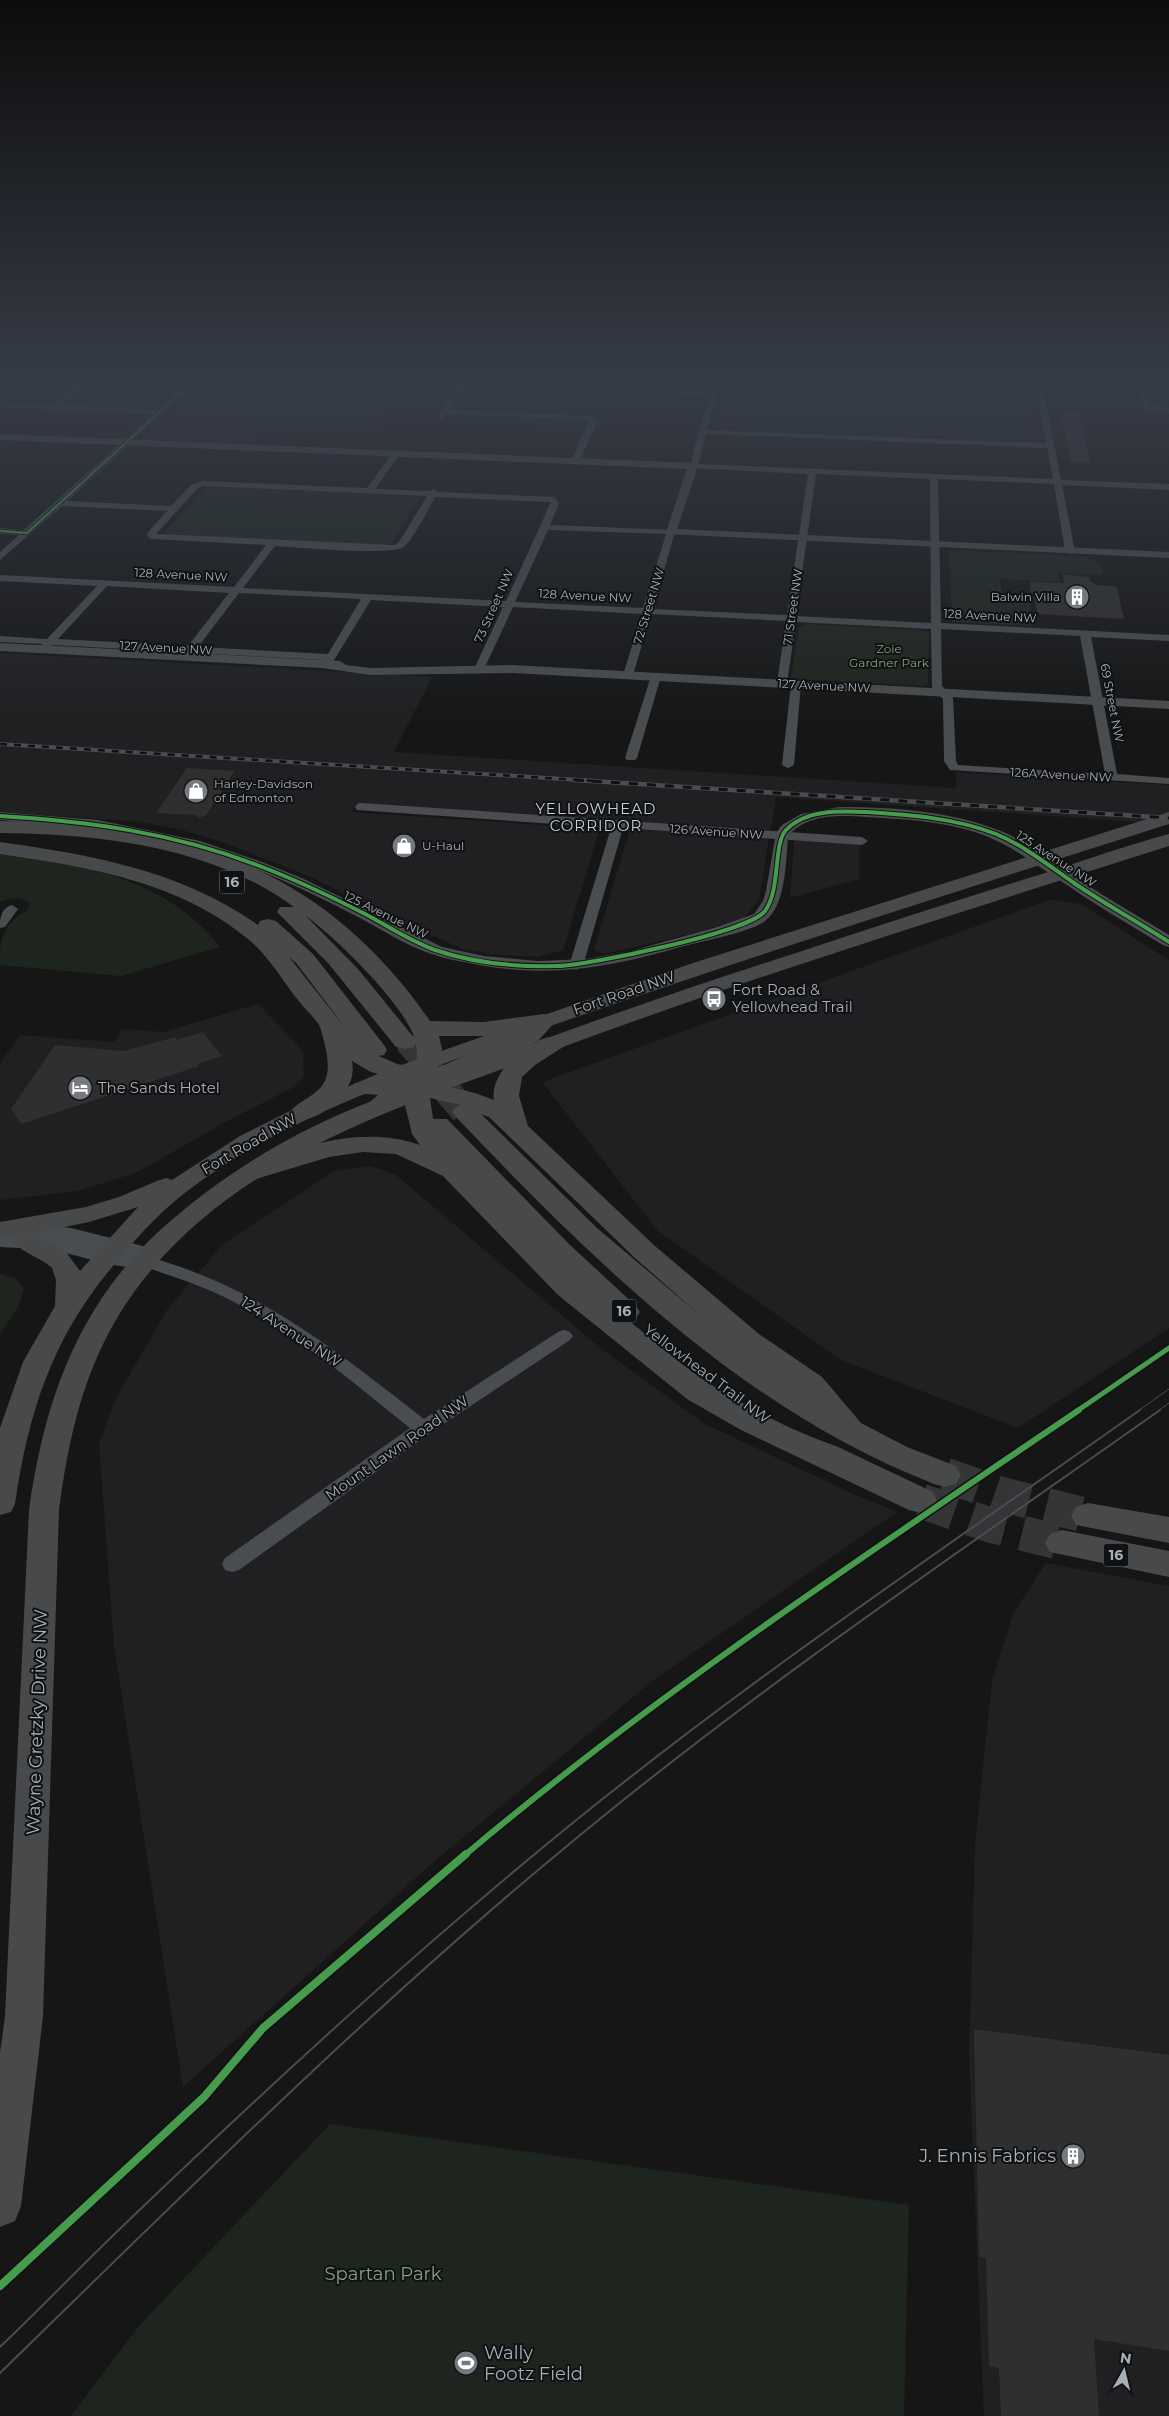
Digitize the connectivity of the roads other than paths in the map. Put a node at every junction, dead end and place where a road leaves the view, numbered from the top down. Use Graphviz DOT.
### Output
graph roads {
  1 [pos="64,500"];
  2 [pos="182,500"];
  3 [pos="429,500"];
  4 [pos="550,500"];
  5 [pos="682,500"];
  6 [pos="808,500"];
  7 [pos="934,500"];
  8 [pos="1061,500"];
  9 [pos="60,503"];
  10 [pos="173,509"];
  11 [pos="545,527"];
  12 [pos="0,531"];
  13 [pos="27,532"];
  14 [pos="671,532"];
  15 [pos="802,538"];
  16 [pos="272,544"];
  17 [pos="935,544"];
  18 [pos="1070,551"];
  19 [pos="1169,555"];
  20 [pos="0,557"];
  21 [pos="0,578"];
  22 [pos="104,584"];
  23 [pos="235,591"];
  24 [pos="367,598"];
  25 [pos="508,605"];
  26 [pos="648,612"];
  27 [pos="792,619"];
  28 [pos="937,626"];
  29 [pos="1085,634"];
  30 [pos="1169,638"];
  31 [pos="0,639"];
  32 [pos="47,645"];
  33 [pos="0,647"];
  34 [pos="188,653"];
  35 [pos="329,661"];
  36 [pos="479,669"];
  37 [pos="628,675"];
  38 [pos="656,676"];
  39 [pos="782,683"];
  40 [pos="796,684"];
  41 [pos="943,692"];
  42 [pos="1097,700"];
  43 [pos="1169,705"];
  44 [pos="631,758"];
  45 [pos="788,765"];
  46 [pos="1112,778"];
  47 [pos="1169,781"];
  48 [pos="361,808"];
  49 [pos="0,816"];
  50 [pos="1169,818"];
  51 [pos="618,825"];
  52 [pos="0,827"];
  53 [pos="0,831"];
  54 [pos="781,836"];
  55 [pos="1169,840"];
  56 [pos="862,841"];
  57 [pos="0,844"];
  58 [pos="0,848"];
  59 [pos="1041,859"];
  60 [pos="1061,874"];
  61 [pos="12,909"];
  62 [pos="0,924"];
  63 [pos="1169,942"];
  64 [pos="576,966"];
  65 [pos="329,1024"];
  66 [pos="549,1031"];
  67 [pos="414,1035"];
  68 [pos="345,1043"];
  69 [pos="374,1050"];
  70 [pos="474,1073"];
  71 [pos="418,1081"];
  72 [pos="370,1098"];
  73 [pos="477,1109"];
  74 [pos="301,1114"];
  75 [pos="431,1129"];
  76 [pos="517,1130"];
  77 [pos="201,1171"];
  78 [pos="256,1171"];
  79 [pos="455,1173"];
  80 [pos="9,1234"];
  81 [pos="123,1254"];
  82 [pos="67,1305"];
  83 [pos="564,1336"];
  84 [pos="423,1428"];
  85 [pos="850,1432"];
  86 [pos="840,1464"];
  87 [pos="945,1475"];
  88 [pos="921,1501"];
  89 [pos="0,1504"];
  90 [pos="1088,1516"];
  91 [pos="1169,1530"];
  92 [pos="1062,1544"];
  93 [pos="232,1564"];
  94 [pos="1169,1564"];
  95 [pos="0,2206"];
  1 -- 9 [label="street"];
  2 -- 10 [label="street"];
  3 -- 16 [label="street"];
  4 -- 11 [label="street, 73 Street NW"];
  5 -- 14 [label="street, 72 Street NW"];
  6 -- 15 [label="street, 71 Street NW"];
  7 -- 17 [label="street"];
  8 -- 18 [label="street"];
  9 -- 10 [label="street"];
  9 -- 13 [label="street"];
  10 -- 16 [label="street"];
  11 -- 14 [label="street"];
  11 -- 25 [label="street, 73 Street NW"];
  12 -- 13 [label="street"];
  13 -- 20 [label="street"];
  14 -- 15 [label="street"];
  14 -- 26 [label="street, 72 Street NW"];
  15 -- 17 [label="street"];
  15 -- 27 [label="street, 71 Street NW"];
  16 -- 23 [label="street"];
  17 -- 18 [label="street"];
  17 -- 28 [label="street"];
  18 -- 19 [label="street"];
  21 -- 22 [label="street, 128 Avenue NW"];
  22 -- 23 [label="street, 128 Avenue NW"];
  22 -- 32 [label="street"];
  23 -- 24 [label="street, 128 Avenue NW"];
  23 -- 34 [label="street"];
  24 -- 25 [label="street, 128 Avenue NW"];
  24 -- 35 [label="street"];
  25 -- 26 [label="street, 128 Avenue NW"];
  25 -- 36 [label="street, 73 Street NW"];
  26 -- 27 [label="street, 128 Avenue NW"];
  26 -- 37 [label="street, 72 Street NW"];
  27 -- 28 [label="street, 128 Avenue NW"];
  27 -- 39 [label="street, 71 Street NW"];
  28 -- 29 [label="street, 128 Avenue NW"];
  28 -- 41 [label="street"];
  29 -- 30 [label="street, 128 Avenue NW"];
  29 -- 42 [label="street, 69 Street NW"];
  31 -- 32 [label="street, 127 Avenue NW"];
  32 -- 33 [label="street, 127 Avenue NW"];
  32 -- 34 [label="street, 127 Avenue NW"];
  34 -- 35 [label="street, 127 Avenue NW"];
  35 -- 36 [label="street, 127 Avenue NW"];
  36 -- 37 [label="street, 127 Avenue NW"];
  37 -- 38 [label="street, 127 Avenue NW"];
  38 -- 39 [label="street, 127 Avenue NW"];
  38 -- 44 [label="street"];
  39 -- 40 [label="street, 127 Avenue NW"];
  40 -- 41 [label="street, 127 Avenue NW"];
  40 -- 45 [label="street"];
  41 -- 42 [label="street, 127 Avenue NW"];
  41 -- 46 [label="street, 126A Avenue NW"];
  42 -- 43 [label="street, 127 Avenue NW"];
  42 -- 46 [label="street, 69 Street NW"];
  46 -- 47 [label="street, 126A Avenue NW"];
  48 -- 51 [label="street, 126 Avenue NW"];
  49 -- 64 [label="street, 125 Avenue NW"];
  50 -- 59 [label="main road, Fort Road NW"];
  51 -- 54 [label="street, 126 Avenue NW"];
  51 -- 64 [label="street"];
  52 -- 67 [label="highway"];
  53 -- 67 [label="highway, 16"];
  54 -- 56 [label="street, 126 Avenue NW"];
  54 -- 59 [label="street, 125 Avenue NW"];
  54 -- 64 [label="street, 125 Avenue NW"];
  55 -- 60 [label="main road, Fort Road NW"];
  57 -- 69 [label="highway, 16"];
  58 -- 65 [label="highway"];
  59 -- 60 [label="street, 125 Avenue NW"];
  59 -- 66 [label="main road, Fort Road NW"];
  60 -- 63 [label="street, 125 Avenue NW"];
  60 -- 66 [label="main road, Fort Road NW"];
  61 -- 62 [label="street"];
  65 -- 68 [label="highway"];
  65 -- 74 [label="highway"];
  66 -- 67 [label="highway"];
  66 -- 70 [label="main road, Fort Road NW"];
  66 -- 71 [label="highway"];
  66 -- 76 [label="highway"];
  67 -- 68 [label="highway"];
  67 -- 71 [label="highway"];
  68 -- 71 [label="highway"];
  70 -- 71 [label="highway"];
  71 -- 72 [label="highway"];
  71 -- 73 [label="highway"];
  71 -- 75 [label="highway"];
  72 -- 74 [label="main road, Fort Road NW"];
  72 -- 78 [label="main road, Fort Road NW"];
  73 -- 75 [label="highway"];
  73 -- 76 [label="highway"];
  73 -- 85 [label="highway, Yellowhead Trail NW / 16"];
  74 -- 77 [label="main road, Fort Road NW"];
  75 -- 79 [label="highway"];
  75 -- 86 [label="highway, Yellowhead Trail NW / 16"];
  76 -- 85 [label="highway"];
  77 -- 80 [label="main road"];
  77 -- 81 [label="main road, Fort Road NW"];
  78 -- 79 [label="highway"];
  78 -- 81 [label="main road, Fort Road NW"];
  79 -- 86 [label="highway"];
  80 -- 81 [label="street"];
  80 -- 82 [label="main road"];
  81 -- 82 [label="main road"];
  81 -- 84 [label="street, 124 Avenue NW"];
  81 -- 95 [label="main road, Wayne Gretzky Drive NW"];
  82 -- 89 [label="main road"];
  83 -- 84 [label="street, Mount Lawn Road NW"];
  84 -- 93 [label="street, Mount Lawn Road NW"];
  85 -- 87 [label="highway, Yellowhead Trail NW / 16"];
  86 -- 88 [label="highway, Yellowhead Trail NW / 16"];
  90 -- 91 [label="highway, 16"];
  92 -- 94 [label="highway, 16"];
}
